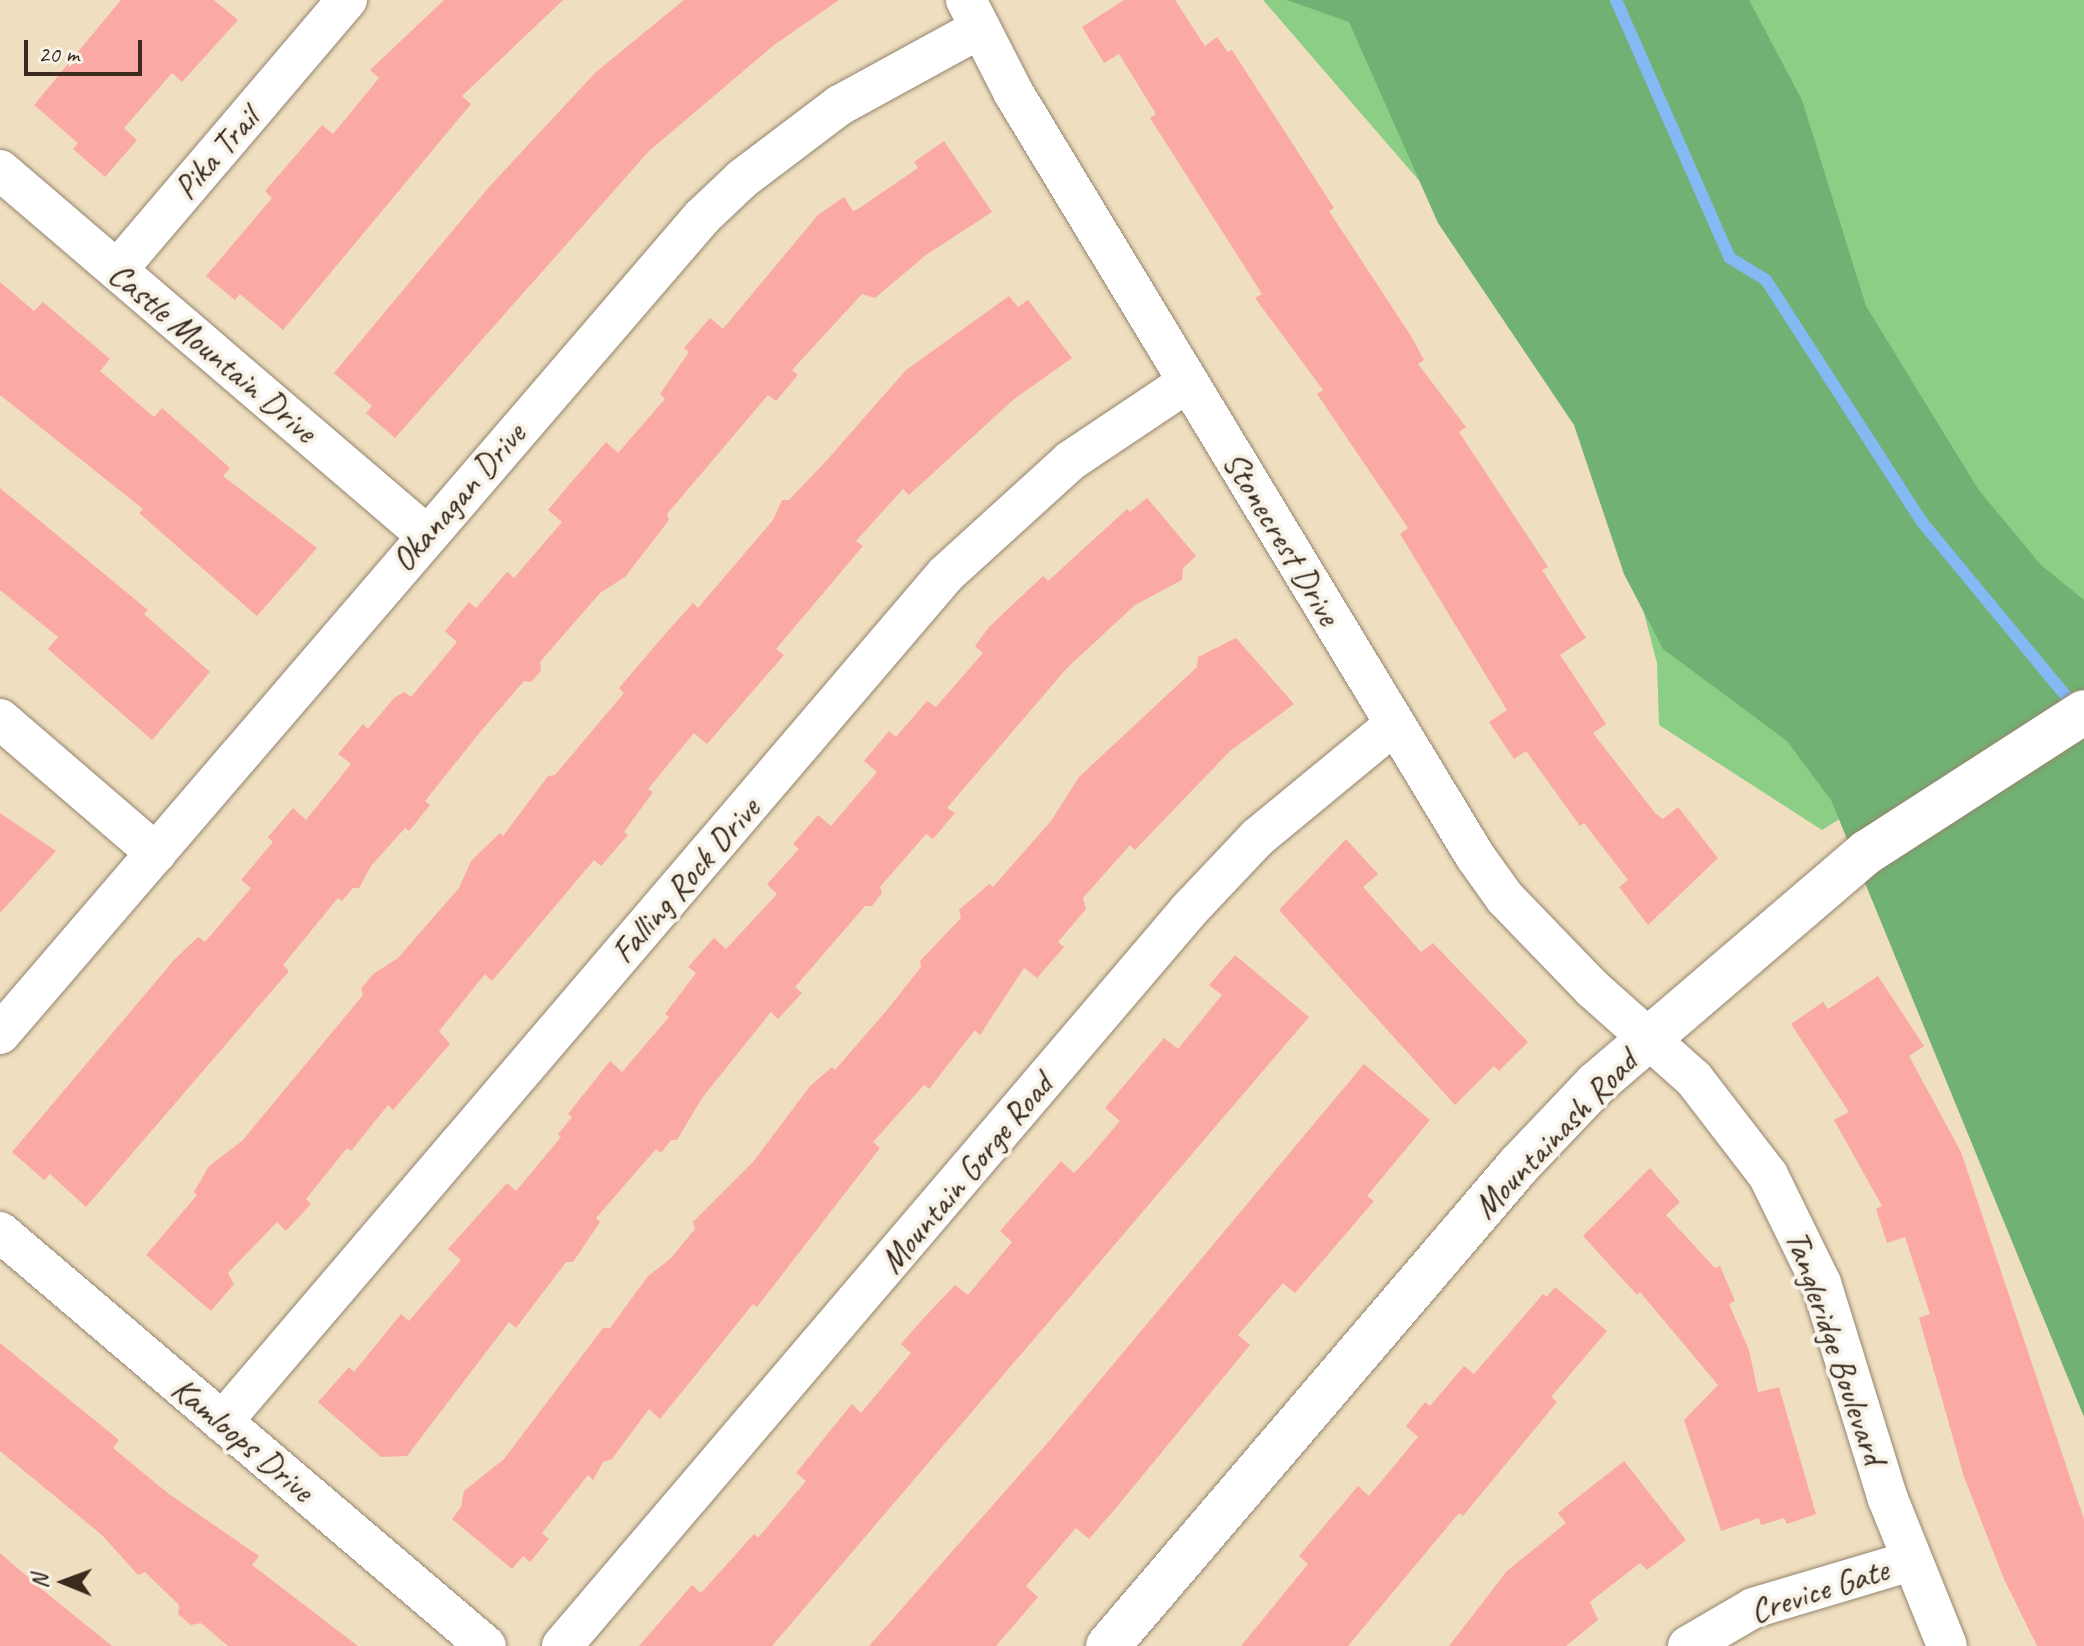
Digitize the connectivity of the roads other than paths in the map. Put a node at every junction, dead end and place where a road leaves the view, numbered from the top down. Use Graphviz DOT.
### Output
graph roads {
  1 [pos="347,0"];
  2 [pos="972,15"];
  3 [pos="0,170"];
  4 [pos="117,270"];
  5 [pos="1188,382"];
  6 [pos="425,534"];
  7 [pos="2084,712"];
  8 [pos="0,719"];
  9 [pos="1394,725"];
  10 [pos="156,853"];
  11 [pos="0,1034"];
  12 [pos="1648,1038"];
  13 [pos="0,1232"];
  14 [pos="222,1422"];
  15 [pos="1911,1561"];
  16 [pos="486,1646"];
  17 [pos="562,1646"];
  18 [pos="1108,1646"];
  19 [pos="1688,1646"];
  20 [pos="1947,1646"];
  1 -- 4 [label="street, Pika Trail"];
  2 -- 5 [label="street, Stonecrest Drive"];
  2 -- 6 [label="street, Okanagan Drive"];
  3 -- 4 [label="street, Castle Mountain Drive"];
  4 -- 6 [label="street, Castle Mountain Drive"];
  5 -- 9 [label="street, Stonecrest Drive"];
  5 -- 14 [label="street, Falling Rock Drive"];
  6 -- 10 [label="street, Okanagan Drive"];
  7 -- 12 [label="street, Mountainash Road"];
  8 -- 10 [label="street"];
  9 -- 12 [label="street, Stonecrest Drive"];
  9 -- 17 [label="street, Mountain Gorge Road"];
  10 -- 11 [label="street, Okanagan Drive"];
  12 -- 15 [label="street, Tangleridge Boulevard"];
  12 -- 18 [label="street, Mountainash Road"];
  13 -- 14 [label="street, Kamloops Drive"];
  14 -- 16 [label="street, Kamloops Drive"];
  15 -- 19 [label="street, Crevice Gate"];
  15 -- 20 [label="street, Tangleridge Boulevard"];
}
